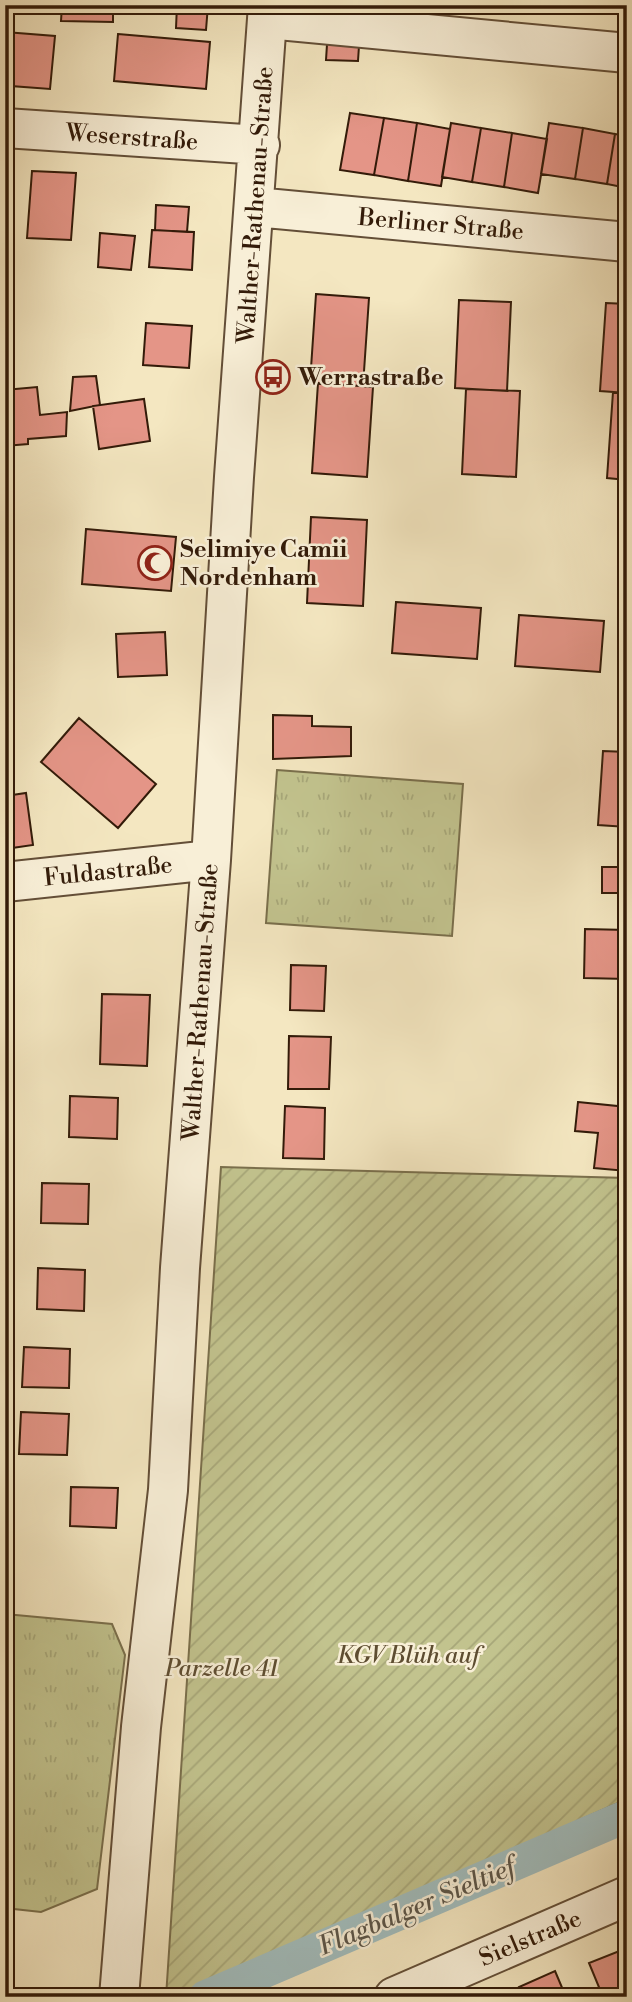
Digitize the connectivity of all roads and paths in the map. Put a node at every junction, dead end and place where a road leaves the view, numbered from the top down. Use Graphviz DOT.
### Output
graph roads {
  1 [pos="268,12"];
  2 [pos="627,53"];
  3 [pos="5,128"];
  4 [pos="260,145"];
  5 [pos="255,207"];
  6 [pos="627,242"];
  7 [pos="211,860"];
  8 [pos="5,882"];
  9 [pos="627,1896"];
  10 [pos="119,1997"];
  11 [pos="394,1997"];
  1 -- 2 [label="street"];
  1 -- 4 [label="street, Walther-Rathenau-Straße"];
  3 -- 4 [label="street, Weserstraße"];
  4 -- 5 [label="street, Walther-Rathenau-Straße"];
  5 -- 6 [label="street, Berliner Straße"];
  5 -- 7 [label="street, Walther-Rathenau-Straße"];
  7 -- 8 [label="street, Fuldastraße"];
  7 -- 10 [label="street, Walther-Rathenau-Straße"];
  9 -- 11 [label="street, Sielstraße"];
}
